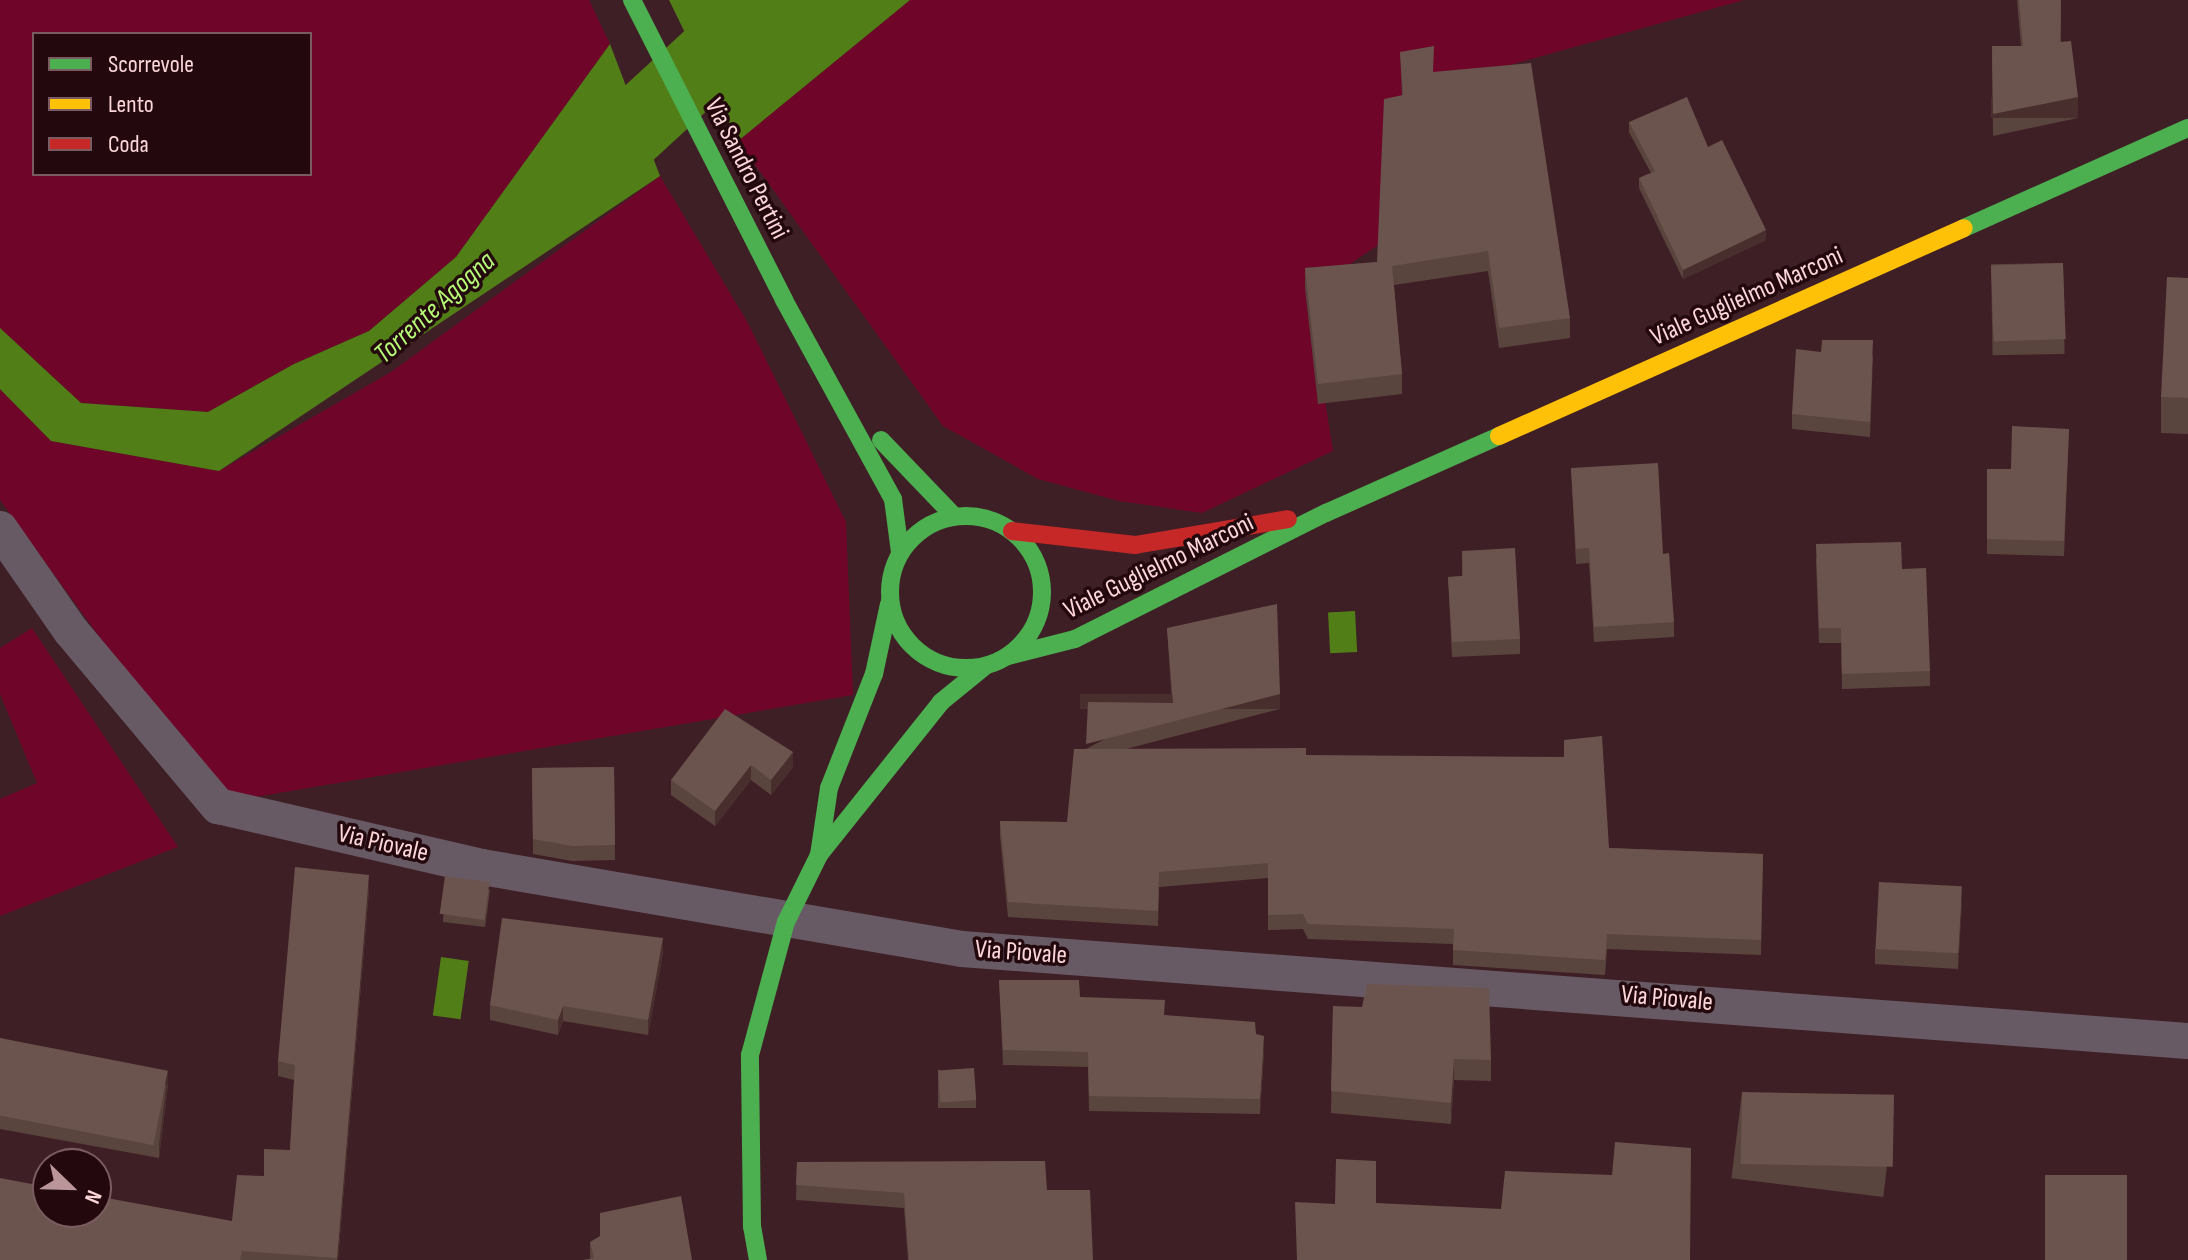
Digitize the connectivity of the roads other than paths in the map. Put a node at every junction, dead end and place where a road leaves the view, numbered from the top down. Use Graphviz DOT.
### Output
graph roads {
  1 [pos="632,0"];
  2 [pos="2188,128"];
  3 [pos="817,361"];
  4 [pos="1326,513"];
  5 [pos="954,516"];
  6 [pos="0,529"];
  7 [pos="1012,531"];
  8 [pos="900,552"];
  9 [pos="889,604"];
  10 [pos="1008,656"];
  11 [pos="984,667"];
  12 [pos="819,855"];
  13 [pos="786,922"];
  14 [pos="2188,1041"];
  15 [pos="758,1260"];
  1 -- 3 [label="main road, Via Sandro Pertini"];
  2 -- 4 [label="main road, Viale Guglielmo Marconi"];
  3 -- 5 [label="main road, Via Sandro Pertini"];
  3 -- 8 [label="main road, Via Sandro Pertini"];
  4 -- 7 [label="main road, Viale Guglielmo Marconi"];
  4 -- 10 [label="main road, Viale Guglielmo Marconi"];
  5 -- 7 [label="main road"];
  5 -- 8 [label="main road"];
  6 -- 13 [label="street, Via Piovale"];
  7 -- 10 [label="main road"];
  8 -- 9 [label="main road"];
  9 -- 11 [label="main road"];
  9 -- 12 [label="main road"];
  10 -- 11 [label="main road"];
  11 -- 12 [label="main road"];
  12 -- 13 [label="main road"];
  13 -- 14 [label="street, Via Piovale"];
  13 -- 15 [label="main road"];
}
